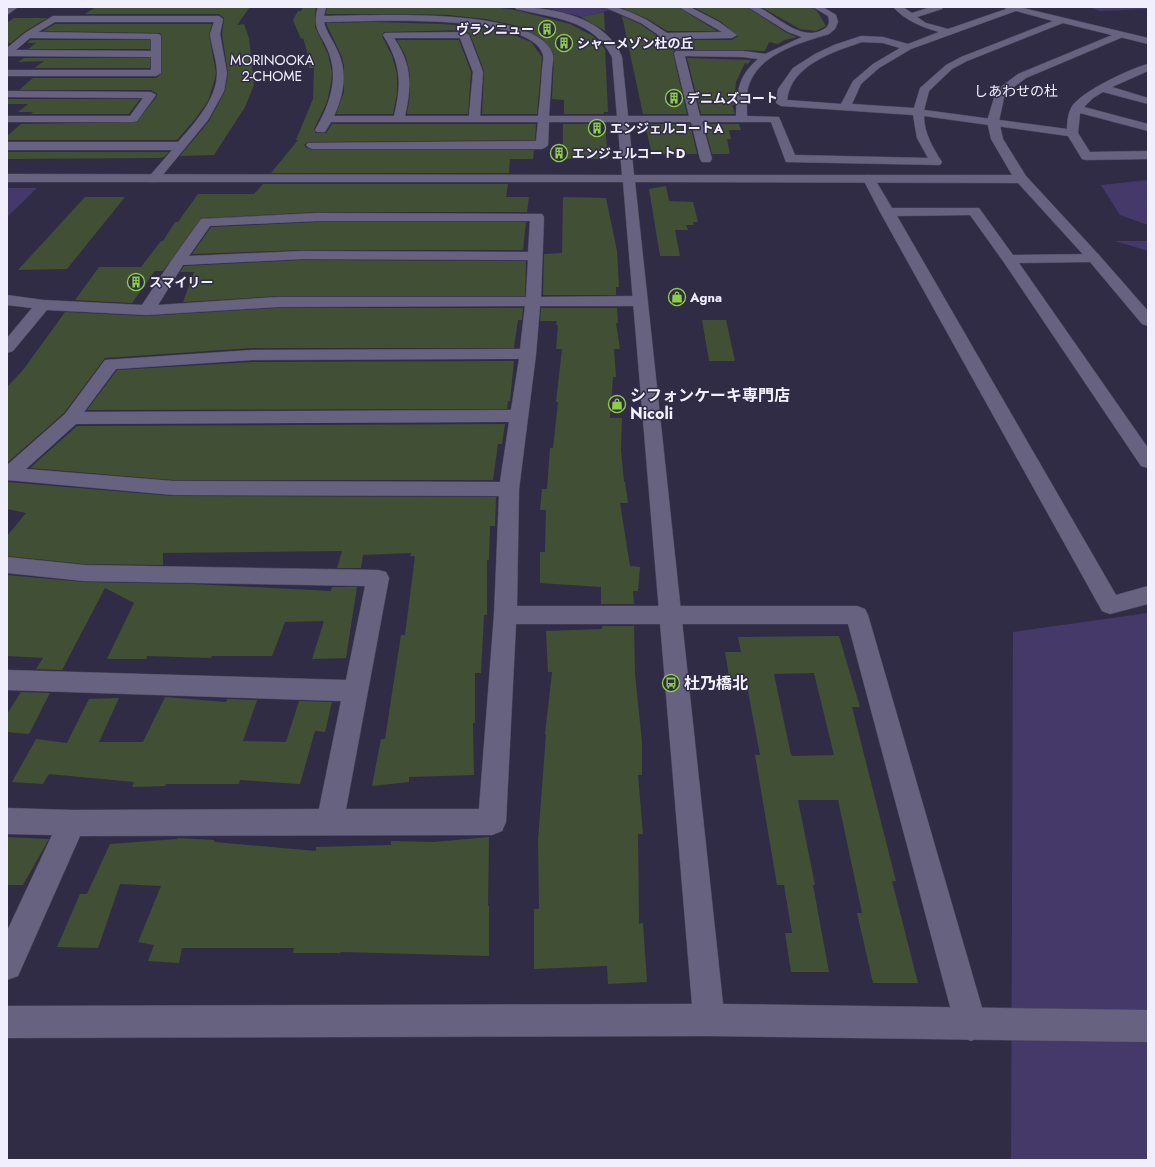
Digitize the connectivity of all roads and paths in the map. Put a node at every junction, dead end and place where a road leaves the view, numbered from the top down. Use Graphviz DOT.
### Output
graph roads {
  1 [pos="14,7"];
  2 [pos="322,7"];
  3 [pos="518,7"];
  4 [pos="608,7"];
  5 [pos="683,7"];
  6 [pos="752,7"];
  7 [pos="817,7"];
  8 [pos="897,7"];
  9 [pos="939,7"];
  10 [pos="1014,8"];
  11 [pos="115,11"];
  12 [pos="7,12"];
  13 [pos="909,17"];
  14 [pos="105,19"];
  15 [pos="319,19"];
  16 [pos="1062,20"];
  17 [pos="948,32"];
  18 [pos="28,35"];
  19 [pos="1120,35"];
  20 [pos="666,36"];
  21 [pos="811,37"];
  22 [pos="1148,41"];
  23 [pos="908,47"];
  24 [pos="7,53"];
  25 [pos="155,54"];
  26 [pos="679,54"];
  27 [pos="766,57"];
  28 [pos="1148,67"];
  29 [pos="7,73"];
  30 [pos="1102,88"];
  31 [pos="7,94"];
  32 [pos="1148,101"];
  33 [pos="845,107"];
  34 [pos="1076,108"];
  35 [pos="918,112"];
  36 [pos="544,118"];
  37 [pos="7,119"];
  38 [pos="328,119"];
  39 [pos="399,119"];
  40 [pos="474,119"];
  41 [pos="622,119"];
  42 [pos="695,119"];
  43 [pos="741,119"];
  44 [pos="992,122"];
  45 [pos="1148,128"];
  46 [pos="1072,133"];
  47 [pos="7,146"];
  48 [pos="180,146"];
  49 [pos="1148,155"];
  50 [pos="706,159"];
  51 [pos="7,178"];
  52 [pos="153,179"];
  53 [pos="629,179"];
  54 [pos="869,179"];
  55 [pos="1021,179"];
  56 [pos="887,212"];
  57 [pos="534,256"];
  58 [pos="1094,258"];
  59 [pos="1009,259"];
  60 [pos="178,261"];
  61 [pos="7,300"];
  62 [pos="533,300"];
  63 [pos="639,301"];
  64 [pos="42,305"];
  65 [pos="147,310"];
  66 [pos="1148,321"];
  67 [pos="7,348"];
  68 [pos="528,354"];
  69 [pos="520,416"];
  70 [pos="71,418"];
  71 [pos="1148,462"];
  72 [pos="509,489"];
  73 [pos="7,565"];
  74 [pos="1148,596"];
  75 [pos="505,615"];
  76 [pos="670,615"];
  77 [pos="7,680"];
  78 [pos="356,690"];
  79 [pos="7,820"];
  80 [pos="330,822"];
  81 [pos="72,823"];
  82 [pos="7,965"];
  83 [pos="709,1020"];
  84 [pos="7,1022"];
  85 [pos="970,1025"];
  86 [pos="1148,1026"];
  1 -- 12 [label="street"];
  2 -- 15 [label="street"];
  3 -- 41 [label="street"];
  4 -- 20 [label="street"];
  5 -- 20 [label="street"];
  6 -- 21 [label="street"];
  7 -- 21 [label="street"];
  8 -- 13 [label="street"];
  9 -- 13 [label="street"];
  10 -- 16 [label="street"];
  10 -- 17 [label="street"];
  11 -- 14 [label="street"];
  13 -- 17 [label="street"];
  14 -- 18 [label="street"];
  14 -- 48 [label="street"];
  15 -- 36 [label="street"];
  15 -- 38 [label="street"];
  16 -- 19 [label="street"];
  16 -- 35 [label="street"];
  17 -- 23 [label="street"];
  18 -- 24 [label="street"];
  18 -- 25 [label="street"];
  19 -- 22 [label="street"];
  19 -- 44 [label="street"];
  20 -- 26 [label="street"];
  21 -- 27 [label="street"];
  23 -- 33 [label="street"];
  23 -- 33 [label="street"];
  24 -- 25 [label="street"];
  25 -- 29 [label="street"];
  26 -- 27 [label="street"];
  26 -- 42 [label="street"];
  27 -- 43 [label="street"];
  28 -- 30 [label="street"];
  30 -- 32 [label="street"];
  30 -- 34 [label="street"];
  31 -- 37 [label="street"];
  33 -- 35 [label="street"];
  34 -- 45 [label="street"];
  34 -- 46 [label="street"];
  35 -- 43 [label="street"];
  35 -- 44 [label="street"];
  36 -- 38 [label="street"];
  36 -- 40 [label="street"];
  36 -- 41 [label="street"];
  38 -- 39 [label="street"];
  39 -- 40 [label="street"];
  39 -- 40 [label="street"];
  41 -- 42 [label="street"];
  41 -- 53 [label="street"];
  42 -- 43 [label="street"];
  42 -- 50 [label="street"];
  44 -- 46 [label="street"];
  44 -- 55 [label="street"];
  46 -- 49 [label="street"];
  47 -- 48 [label="street"];
  48 -- 52 [label="street"];
  51 -- 52 [label="street"];
  52 -- 53 [label="street"];
  53 -- 54 [label="street"];
  53 -- 63 [label="street"];
  54 -- 55 [label="street"];
  54 -- 56 [label="street"];
  55 -- 58 [label="street"];
  56 -- 59 [label="street"];
  56 -- 74 [label="street"];
  57 -- 60 [label="street"];
  57 -- 60 [label="street"];
  57 -- 62 [label="street"];
  58 -- 59 [label="street"];
  58 -- 66 [label="street"];
  59 -- 71 [label="street"];
  60 -- 65 [label="street"];
  61 -- 64 [label="street"];
  62 -- 63 [label="street"];
  62 -- 65 [label="street"];
  62 -- 68 [label="street"];
  63 -- 76 [label="street"];
  64 -- 65 [label="street"];
  64 -- 67 [label="street"];
  68 -- 69 [label="street"];
  68 -- 70 [label="street"];
  69 -- 70 [label="street"];
  69 -- 72 [label="street"];
  70 -- 72 [label="street"];
  72 -- 75 [label="street"];
  73 -- 78 [label="street"];
  75 -- 76 [label="street"];
  75 -- 80 [label="street"];
  76 -- 83 [label="street"];
  76 -- 85 [label="street"];
  77 -- 78 [label="street"];
  78 -- 80 [label="street"];
  79 -- 81 [label="street"];
  80 -- 81 [label="street"];
  81 -- 82 [label="street"];
  83 -- 84 [label="street"];
  83 -- 85 [label="street"];
  85 -- 86 [label="street"];
}
